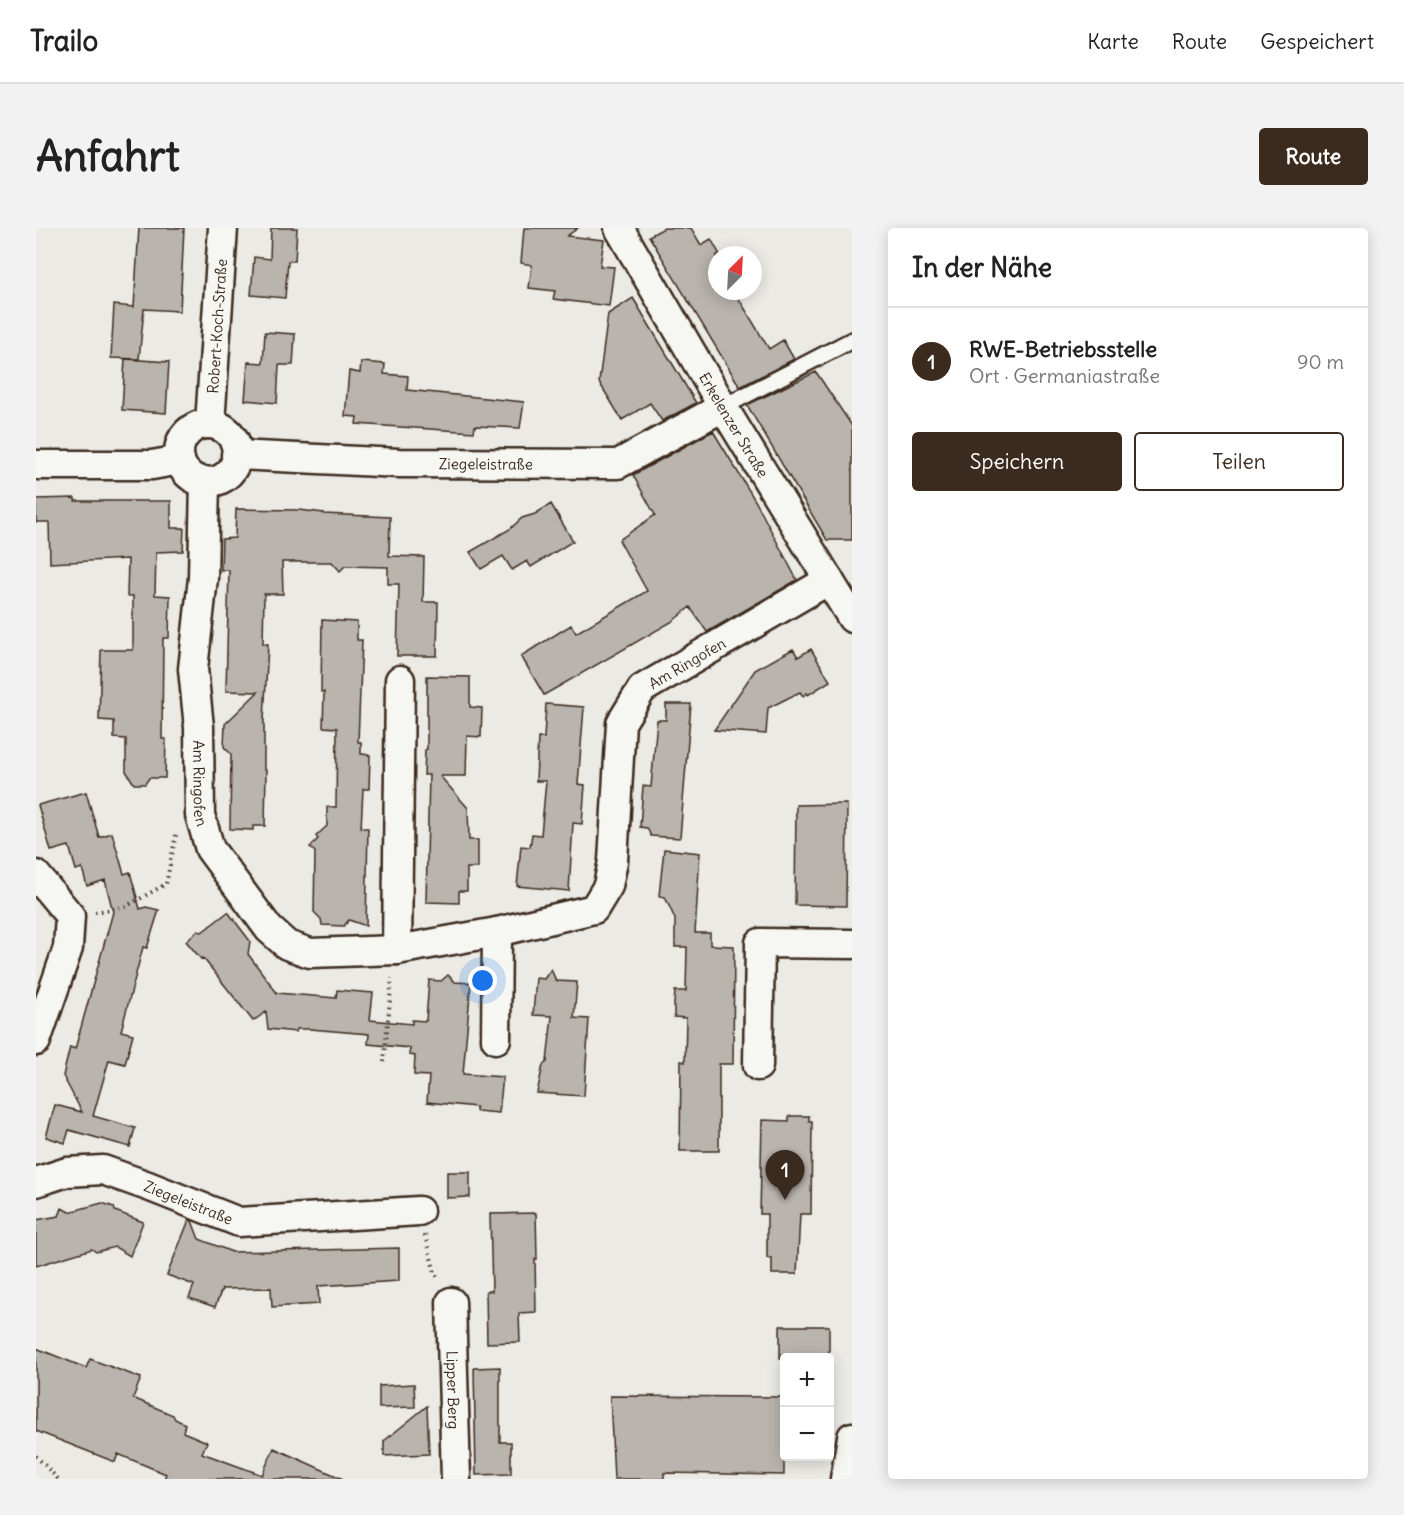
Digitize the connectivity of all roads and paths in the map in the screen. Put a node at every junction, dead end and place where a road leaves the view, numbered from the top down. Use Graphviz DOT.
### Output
graph roads {
  1 [pos="223,228"];
  2 [pos="620,229"];
  3 [pos="852,340"];
  4 [pos="723,407"];
  5 [pos="210,424"];
  6 [pos="236,456"];
  7 [pos="180,460"];
  8 [pos="36,465"];
  9 [pos="205,481"];
  10 [pos="829,580"];
  11 [pos="852,618"];
  12 [pos="400,681"];
  13 [pos="200,814"];
  14 [pos="36,875"];
  15 [pos="70,916"];
  16 [pos="497,932"];
  17 [pos="852,944"];
  18 [pos="397,950"];
  19 [pos="496,1039"];
  20 [pos="36,1041"];
  21 [pos="384,1062"];
  22 [pos="759,1066"];
  23 [pos="36,1182"];
  24 [pos="419,1211"];
  25 [pos="451,1302"];
  26 [pos="852,1437"];
  27 [pos="36,1456"];
  28 [pos="58,1479"];
  29 [pos="456,1479"];
  30 [pos="845,1479"];
  1 -- 5 [label="street, Robert-Koch-Straße"];
  2 -- 4 [label="street, Erkelenzer Straße"];
  3 -- 4 [label="lane"];
  4 -- 6 [label="street, Ziegeleistraße"];
  4 -- 10 [label="street, Erkelenzer Straße"];
  5 -- 6 [label="street"];
  5 -- 7 [label="street"];
  6 -- 9 [label="street"];
  7 -- 8 [label="street"];
  7 -- 9 [label="street"];
  9 -- 13 [label="street, Am Ringofen"];
  10 -- 11 [label="street, Erkelenzer Straße"];
  10 -- 16 [label="street, Am Ringofen"];
  12 -- 18 [label="street"];
  13 -- 15 [label="path"];
  13 -- 18 [label="street, Am Ringofen"];
  14 -- 15 [label="street"];
  15 -- 20 [label="street"];
  16 -- 18 [label="street, Am Ringofen"];
  16 -- 19 [label="street"];
  17 -- 22 [label="street"];
  18 -- 21 [label="path"];
  23 -- 24 [label="street, Ziegeleistraße"];
  24 -- 25 [label="path"];
  25 -- 29 [label="street, Lipper Berg"];
  26 -- 30 [label="street"];
  27 -- 28 [label="path"];
}
